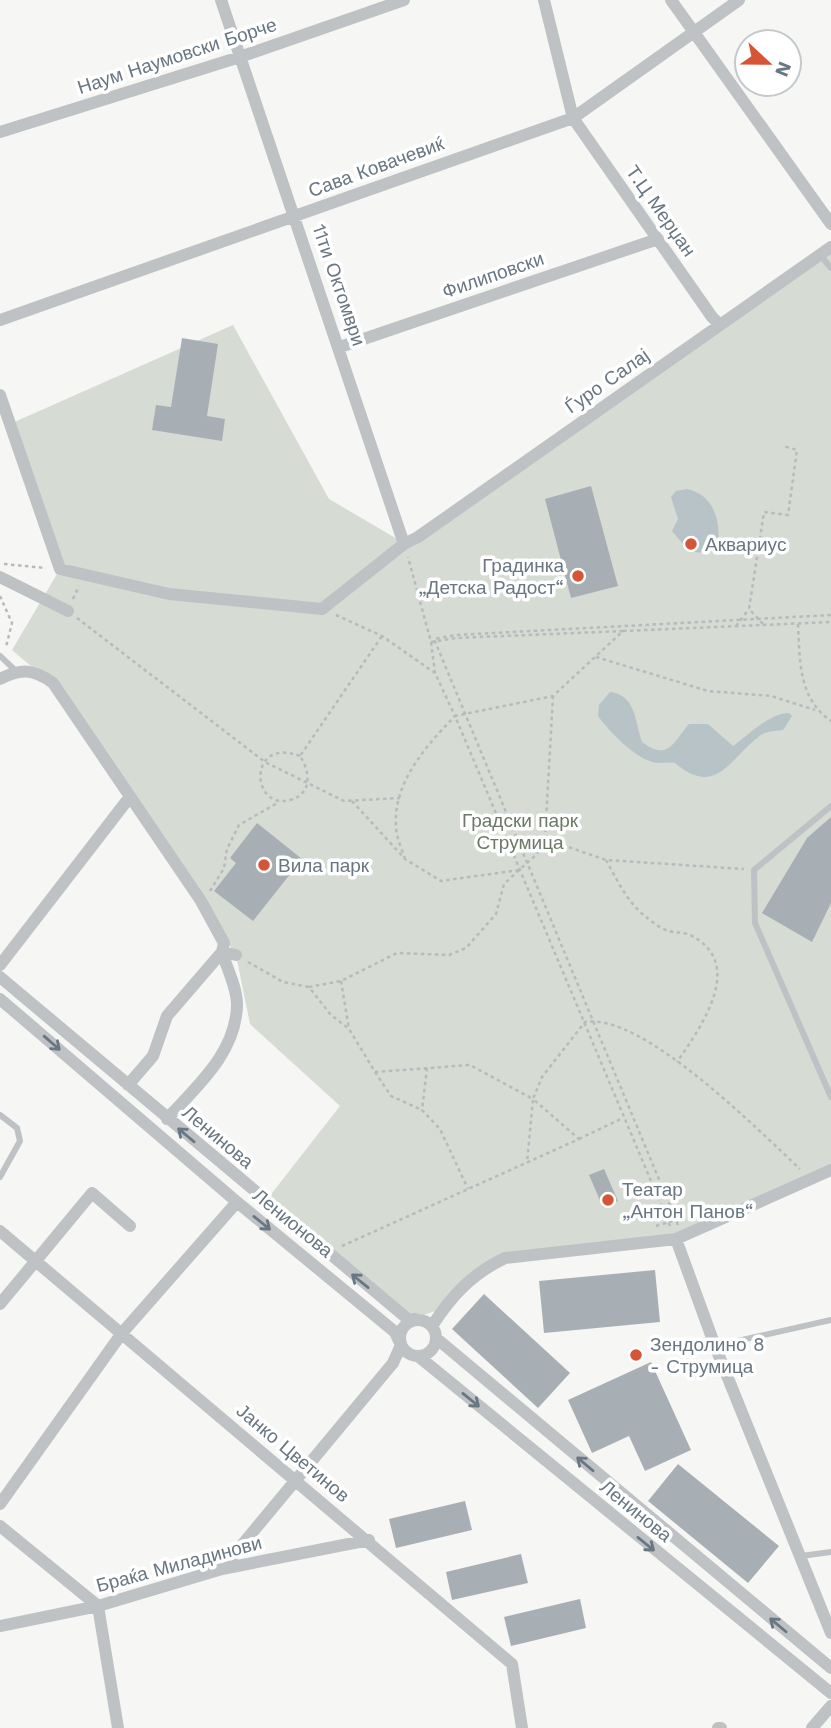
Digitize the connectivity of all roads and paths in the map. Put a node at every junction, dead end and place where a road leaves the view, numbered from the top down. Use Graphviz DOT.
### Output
graph roads {
  1 [pos="221,0"];
  2 [pos="404,0"];
  3 [pos="544,0"];
  4 [pos="671,0"];
  5 [pos="739,0"];
  6 [pos="696,32"];
  7 [pos="240,57"];
  8 [pos="573,118"];
  9 [pos="0,132"];
  10 [pos="296,216"];
  11 [pos="831,224"];
  12 [pos="658,239"];
  13 [pos="831,247"];
  14 [pos="820,255"];
  15 [pos="831,268"];
  16 [pos="0,320"];
  17 [pos="720,325"];
  18 [pos="340,347"];
  19 [pos="0,395"];
  20 [pos="783,446"];
  21 [pos="404,544"];
  22 [pos="0,565"];
  23 [pos="60,569"];
  24 [pos="84,575"];
  25 [pos="0,577"];
  26 [pos="0,596"];
  27 [pos="322,609"];
  28 [pos="749,609"];
  29 [pos="68,611"];
  30 [pos="831,615"];
  31 [pos="758,619"];
  32 [pos="741,620"];
  33 [pos="798,622"];
  34 [pos="831,622"];
  35 [pos="763,624"];
  36 [pos="736,626"];
  37 [pos="623,631"];
  38 [pos="382,636"];
  39 [pos="433,642"];
  40 [pos="0,656"];
  41 [pos="596,657"];
  42 [pos="16,671"];
  43 [pos="435,673"];
  44 [pos="0,679"];
  45 [pos="553,696"];
  46 [pos="815,710"];
  47 [pos="465,714"];
  48 [pos="455,716"];
  49 [pos="831,721"];
  50 [pos="300,756"];
  51 [pos="265,762"];
  52 [pos="308,785"];
  53 [pos="129,798"];
  54 [pos="400,798"];
  55 [pos="352,801"];
  56 [pos="279,802"];
  57 [pos="831,806"];
  58 [pos="545,839"];
  59 [pos="405,859"];
  60 [pos="606,860"];
  61 [pos="527,863"];
  62 [pos="519,870"];
  63 [pos="754,870"];
  64 [pos="201,901"];
  65 [pos="222,952"];
  66 [pos="236,955"];
  67 [pos="0,965"];
  68 [pos="0,977"];
  69 [pos="341,981"];
  70 [pos="309,987"];
  71 [pos="0,999"];
  72 [pos="593,1021"];
  73 [pos="585,1022"];
  74 [pos="349,1030"];
  75 [pos="677,1062"];
  76 [pos="427,1068"];
  77 [pos="375,1072"];
  78 [pos="128,1085"];
  79 [pos="831,1097"];
  80 [pos="533,1099"];
  81 [pos="422,1110"];
  82 [pos="0,1115"];
  83 [pos="623,1118"];
  84 [pos="167,1119"];
  85 [pos="579,1139"];
  86 [pos="527,1163"];
  87 [pos="831,1170"];
  88 [pos="0,1177"];
  89 [pos="811,1180"];
  90 [pos="468,1189"];
  91 [pos="237,1202"];
  92 [pos="676,1220"];
  93 [pos="130,1226"];
  94 [pos="0,1231"];
  95 [pos="676,1239"];
  96 [pos="327,1254"];
  97 [pos="37,1260"];
  98 [pos="0,1304"];
  99 [pos="831,1320"];
  100 [pos="426,1326"];
  101 [pos="122,1333"];
  102 [pos="400,1343"];
  103 [pos="715,1346"];
  104 [pos="415,1356"];
  105 [pos="393,1363"];
  106 [pos="296,1484"];
  107 [pos="0,1504"];
  108 [pos="0,1527"];
  109 [pos="369,1540"];
  110 [pos="831,1552"];
  111 [pos="801,1556"];
  112 [pos="222,1569"];
  113 [pos="98,1606"];
  114 [pos="0,1626"];
  115 [pos="831,1633"];
  116 [pos="831,1668"];
  117 [pos="831,1693"];
  118 [pos="831,1706"];
  119 [pos="118,1728"];
  120 [pos="522,1728"];
  121 [pos="812,1728"];
  1 -- 7 [label="street, 11ти Октомври"];
  2 -- 7 [label="street, Наум Наумовски Борче"];
  3 -- 8 [label="street"];
  4 -- 6 [label="street"];
  5 -- 6 [label="street, Сава Ковачевиќ"];
  6 -- 8 [label="street, Сава Ковачевиќ"];
  6 -- 11 [label="street"];
  7 -- 9 [label="street, Наум Наумовски Борче"];
  7 -- 10 [label="street, 11ти Октомври"];
  8 -- 10 [label="street, Сава Ковачевиќ"];
  8 -- 12 [label="street, Т.Ц Мерџан"];
  10 -- 16 [label="street, Сава Ковачевиќ"];
  10 -- 18 [label="street, 11ти Октомври"];
  12 -- 17 [label="street, Т.Ц Мерџан"];
  12 -- 18 [label="street, Филиповски"];
  13 -- 14 [label="street, Ѓуро Салај"];
  14 -- 15 [label="lane"];
  14 -- 17 [label="street, Ѓуро Салај"];
  17 -- 21 [label="street, Ѓуро Салај"];
  18 -- 21 [label="street, 11ти Октомври"];
  19 -- 23 [label="street"];
  20 -- 28 [label="path"];
  21 -- 27 [label="street, Ѓуро Салај"];
  21 -- 39 [label="path"];
  22 -- 23 [label="path"];
  23 -- 24 [label="street"];
  24 -- 27 [label="street"];
  24 -- 29 [label="path"];
  25 -- 29 [label="street"];
  26 -- 40 [label="path"];
  27 -- 38 [label="path"];
  28 -- 31 [label="path"];
  28 -- 32 [label="path"];
  29 -- 51 [label="path"];
  30 -- 31 [label="path"];
  31 -- 32 [label="path"];
  31 -- 35 [label="path"];
  32 -- 36 [label="path"];
  32 -- 39 [label="path"];
  33 -- 34 [label="path"];
  33 -- 35 [label="path"];
  33 -- 46 [label="path"];
  35 -- 36 [label="path"];
  36 -- 37 [label="path"];
  37 -- 39 [label="path"];
  37 -- 41 [label="path"];
  38 -- 43 [label="path"];
  38 -- 50 [label="path"];
  39 -- 43 [label="path"];
  39 -- 47 [label="path"];
  40 -- 42 [label="lane"];
  41 -- 45 [label="path"];
  41 -- 46 [label="path"];
  42 -- 44 [label="street"];
  42 -- 53 [label="street"];
  43 -- 48 [label="path"];
  45 -- 47 [label="path"];
  45 -- 58 [label="path"];
  46 -- 49 [label="path"];
  47 -- 48 [label="path"];
  47 -- 61 [label="path"];
  48 -- 54 [label="path"];
  48 -- 62 [label="path"];
  50 -- 51 [label="path"];
  50 -- 52 [label="path"];
  51 -- 52 [label="path"];
  51 -- 56 [label="path"];
  52 -- 55 [label="path"];
  52 -- 56 [label="path"];
  53 -- 64 [label="street"];
  53 -- 67 [label="street"];
  54 -- 55 [label="path"];
  54 -- 59 [label="path"];
  55 -- 59 [label="path"];
  56 -- 64 [label="path"];
  57 -- 63 [label="lane"];
  58 -- 60 [label="path"];
  58 -- 61 [label="path"];
  59 -- 62 [label="path"];
  60 -- 63 [label="path"];
  60 -- 75 [label="path"];
  61 -- 62 [label="path"];
  61 -- 72 [label="path"];
  62 -- 69 [label="path"];
  62 -- 73 [label="path"];
  63 -- 79 [label="lane"];
  64 -- 65 [label="street"];
  65 -- 66 [label="street"];
  65 -- 78 [label="street"];
  65 -- 84 [label="street"];
  66 -- 70 [label="path"];
  68 -- 78 [label="street, Ленинова"];
  69 -- 70 [label="path"];
  69 -- 74 [label="path"];
  70 -- 74 [label="path"];
  71 -- 91 [label="street, Ленионова, one-way"];
  72 -- 73 [label="path"];
  72 -- 75 [label="path"];
  72 -- 92 [label="path"];
  73 -- 80 [label="path"];
  73 -- 83 [label="path"];
  74 -- 77 [label="path"];
  75 -- 89 [label="path"];
  76 -- 77 [label="path"];
  76 -- 80 [label="path"];
  76 -- 81 [label="path"];
  77 -- 81 [label="path"];
  78 -- 84 [label="street, Ленинова"];
  80 -- 85 [label="path"];
  80 -- 86 [label="path"];
  81 -- 90 [label="path"];
  82 -- 88 [label="lane"];
  83 -- 85 [label="path"];
  83 -- 95 [label="path"];
  96 -- 84 [label="street, Ленинова, one-way"];
  85 -- 86 [label="path"];
  86 -- 90 [label="path"];
  87 -- 89 [label="street"];
  89 -- 95 [label="street"];
  90 -- 96 [label="path"];
  91 -- 101 [label="street"];
  91 -- 102 [label="street, Ленионова, one-way"];
  93 -- 97 [label="street"];
  94 -- 97 [label="street, Јанко Цветинов"];
  95 -- 100 [label="street"];
  95 -- 103 [label="street"];
  100 -- 96 [label="street, Ленинова, one-way"];
  97 -- 98 [label="street"];
  97 -- 101 [label="street, Јанко Цветинов"];
  99 -- 103 [label="lane"];
  100 -- 102 [label="street"];
  100 -- 104 [label="street"];
  116 -- 100 [label="street, Ленинова, one-way"];
  101 -- 106 [label="street, Јанко Цветинов"];
  101 -- 107 [label="street"];
  102 -- 104 [label="street, Ленионова"];
  102 -- 105 [label="street"];
  103 -- 111 [label="street"];
  104 -- 105 [label="street"];
  104 -- 117 [label="street, Ленинова, one-way"];
  105 -- 106 [label="street"];
  106 -- 109 [label="street, Јанко Цветинов"];
  106 -- 112 [label="street"];
  108 -- 113 [label="street"];
  109 -- 112 [label="street, Браќа Миладинови"];
  109 -- 120 [label="street, Јанко Цветинов"];
  110 -- 111 [label="lane"];
  111 -- 115 [label="street"];
  112 -- 113 [label="street, Браќа Миладинови"];
  113 -- 114 [label="street, Браќа Миладинови"];
  113 -- 119 [label="street"];
  118 -- 121 [label="street"];
}
